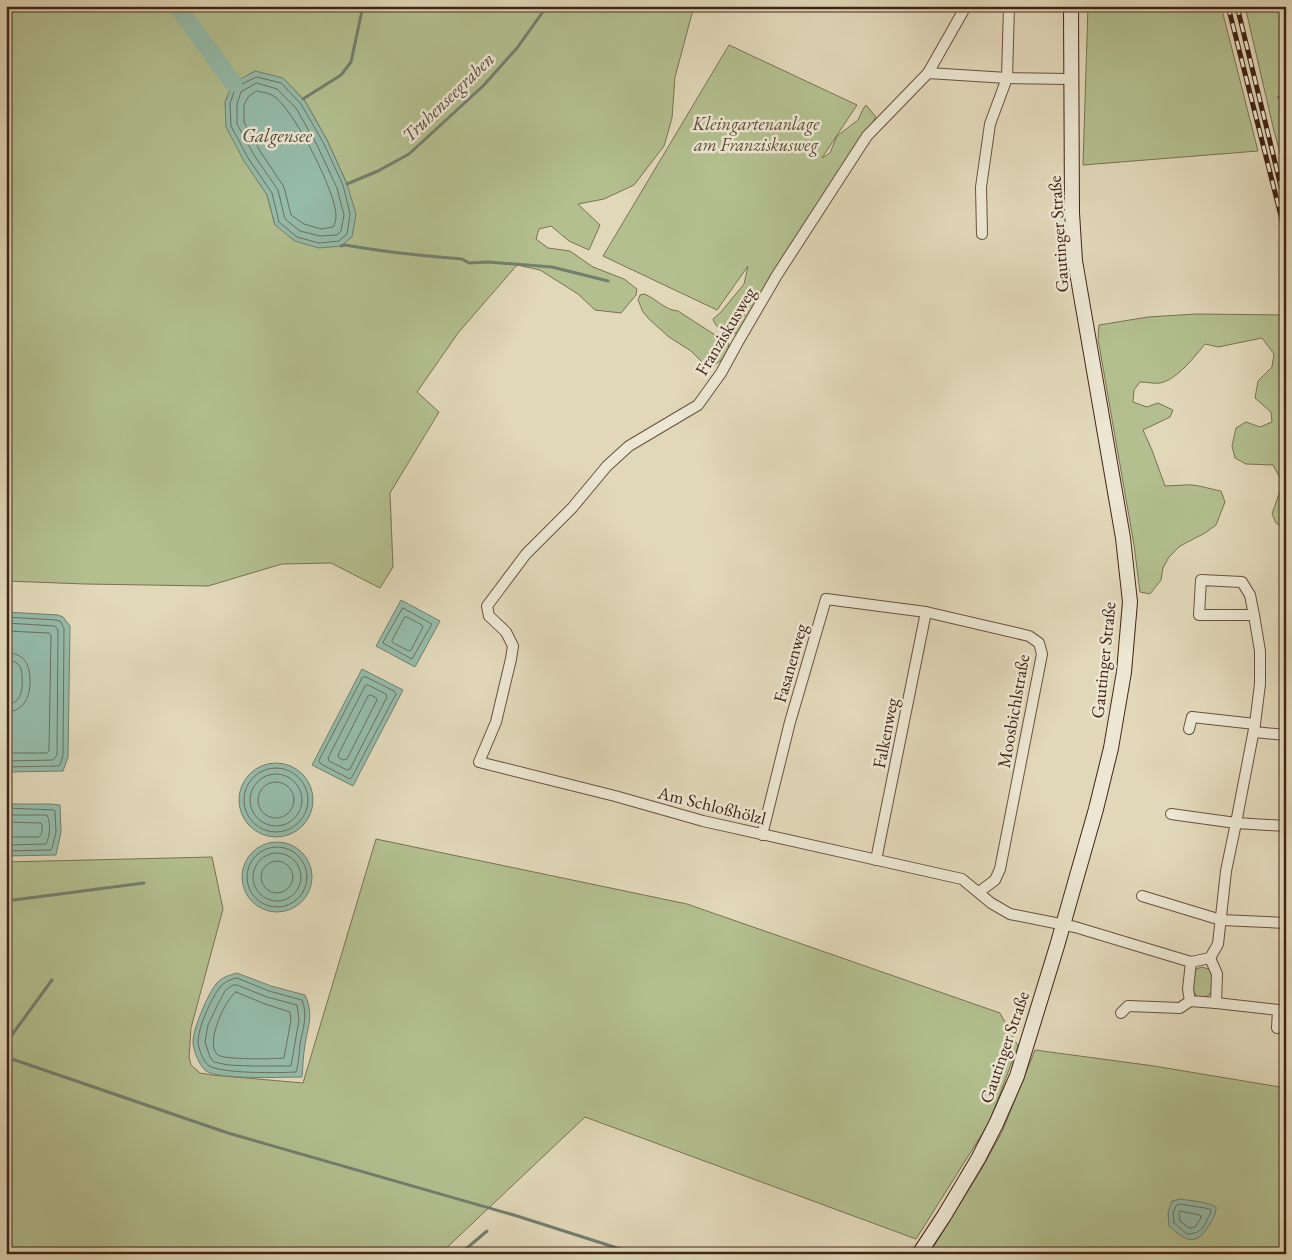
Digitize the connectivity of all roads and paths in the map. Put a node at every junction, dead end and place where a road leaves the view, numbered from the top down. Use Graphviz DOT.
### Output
graph roads {
  1 [pos="966,6"];
  2 [pos="1009,6"];
  3 [pos="1071,6"];
  4 [pos="928,73"];
  5 [pos="1007,78"];
  6 [pos="1070,78"];
  7 [pos="982,234"];
  8 [pos="926,612"];
  9 [pos="1254,615"];
  10 [pos="506,632"];
  11 [pos="1189,728"];
  12 [pos="1255,728"];
  13 [pos="1286,735"];
  14 [pos="1171,814"];
  15 [pos="1236,823"];
  16 [pos="1286,826"];
  17 [pos="762,834"];
  18 [pos="876,860"];
  19 [pos="979,892"];
  20 [pos="1142,896"];
  21 [pos="1221,920"];
  22 [pos="1286,922"];
  23 [pos="1063,925"];
  24 [pos="1210,958"];
  25 [pos="1191,962"];
  26 [pos="1190,1001"];
  27 [pos="1216,1003"];
  28 [pos="1121,1013"];
  29 [pos="1277,1028"];
  30 [pos="919,1254"];
  1 -- 4 [label="street, Franziskusweg"];
  2 -- 5 [label="street"];
  3 -- 6 [label="main road, Gautinger Straße"];
  4 -- 5 [label="street"];
  4 -- 10 [label="street, Franziskusweg"];
  5 -- 6 [label="street"];
  5 -- 7 [label="street"];
  6 -- 23 [label="main road, Gautinger Straße"];
  8 -- 17 [label="street, Fasanenweg"];
  8 -- 18 [label="street, Falkenweg"];
  8 -- 19 [label="street, Moosbichlstraße"];
  9 -- 9 [label="street"];
  9 -- 12 [label="street"];
  10 -- 17 [label="street, Am Schloßhölzl"];
  11 -- 12 [label="street"];
  12 -- 13 [label="street"];
  12 -- 15 [label="street"];
  14 -- 15 [label="street"];
  15 -- 16 [label="street"];
  15 -- 21 [label="street"];
  17 -- 18 [label="street, Am Schloßhölzl"];
  18 -- 19 [label="street, Am Schloßhölzl"];
  19 -- 23 [label="street, Am Schloßhölzl"];
  20 -- 21 [label="street"];
  21 -- 22 [label="street"];
  21 -- 24 [label="street"];
  23 -- 25 [label="street, Am Schloßhölzl"];
  23 -- 30 [label="main road, Gautinger Straße"];
  24 -- 25 [label="street"];
  24 -- 27 [label="street"];
  25 -- 26 [label="street"];
  26 -- 27 [label="street"];
  26 -- 28 [label="street"];
  27 -- 29 [label="street"];
}
